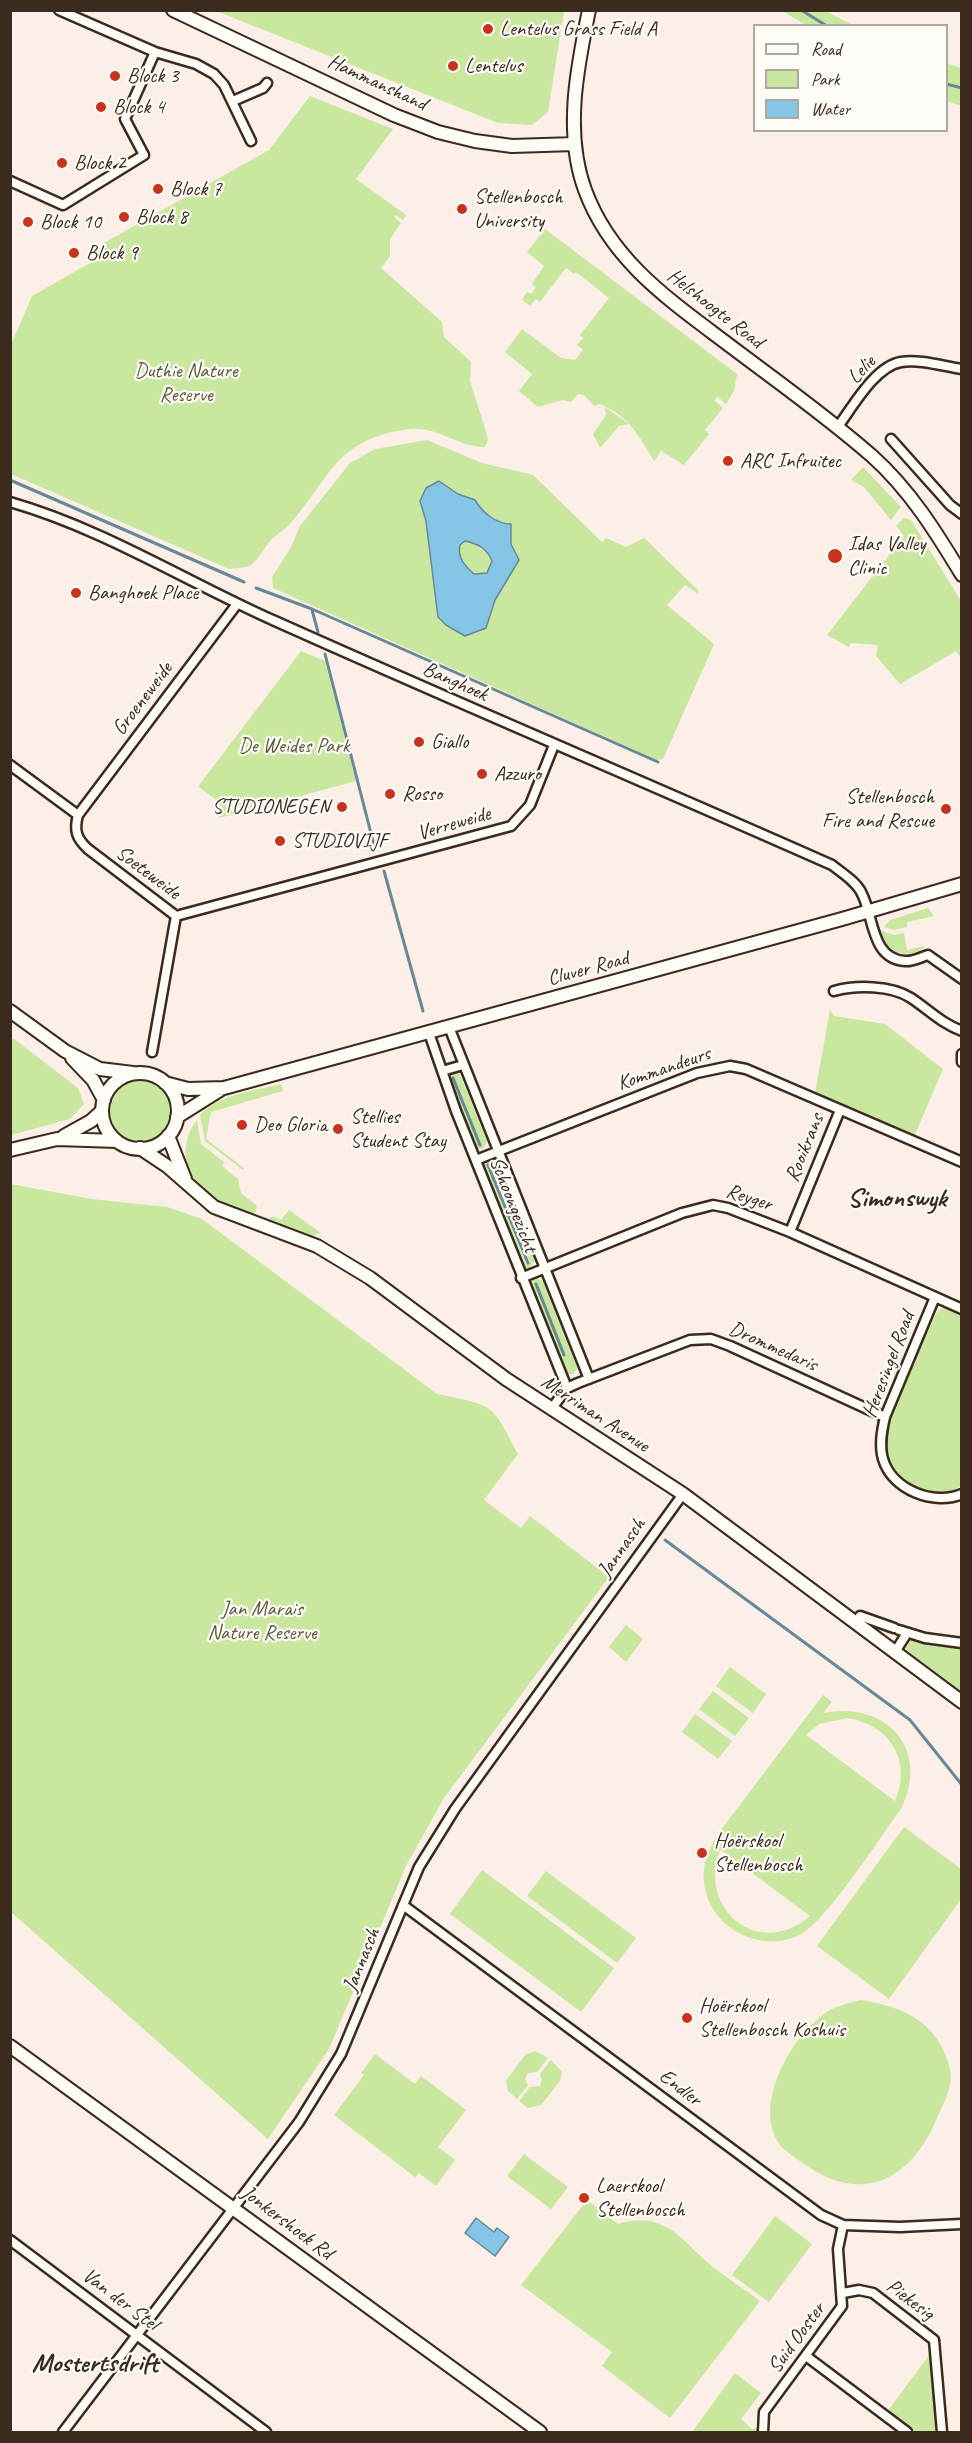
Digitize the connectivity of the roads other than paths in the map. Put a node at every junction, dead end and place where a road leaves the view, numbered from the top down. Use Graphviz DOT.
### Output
graph roads {
  1 [pos="59,10"];
  2 [pos="173,10"];
  3 [pos="589,10"];
  4 [pos="155,52"];
  5 [pos="267,83"];
  6 [pos="233,101"];
  7 [pos="251,141"];
  8 [pos="575,144"];
  9 [pos="10,181"];
  10 [pos="962,369"];
  11 [pos="837,428"];
  12 [pos="891,439"];
  13 [pos="10,502"];
  14 [pos="962,514"];
  15 [pos="962,575"];
  16 [pos="237,604"];
  17 [pos="554,745"];
  18 [pos="10,765"];
  19 [pos="78,814"];
  20 [pos="962,884"];
  21 [pos="867,912"];
  22 [pos="176,916"];
  23 [pos="962,979"];
  24 [pos="834,991"];
  25 [pos="10,1011"];
  26 [pos="449,1027"];
  27 [pos="962,1031"];
  28 [pos="429,1033"];
  29 [pos="65,1051"];
  30 [pos="152,1052"];
  31 [pos="962,1054"];
  32 [pos="962,1062"];
  33 [pos="463,1065"];
  34 [pos="442,1071"];
  35 [pos="134,1073"];
  36 [pos="165,1083"];
  37 [pos="224,1088"];
  38 [pos="103,1105"];
  39 [pos="840,1110"];
  40 [pos="177,1117"];
  41 [pos="168,1136"];
  42 [pos="57,1139"];
  43 [pos="117,1141"];
  44 [pos="140,1149"];
  45 [pos="10,1150"];
  46 [pos="497,1152"];
  47 [pos="476,1160"];
  48 [pos="962,1162"];
  49 [pos="190,1189"];
  50 [pos="790,1232"];
  51 [pos="543,1268"];
  52 [pos="521,1278"];
  53 [pos="935,1297"];
  54 [pos="962,1308"];
  55 [pos="589,1379"];
  56 [pos="567,1388"];
  57 [pos="552,1408"];
  58 [pos="885,1417"];
  59 [pos="683,1494"];
  60 [pos="962,1494"];
  61 [pos="855,1623"];
  62 [pos="900,1630"];
  63 [pos="962,1643"];
  64 [pos="894,1652"];
  65 [pos="962,1702"];
  66 [pos="404,1905"];
  67 [pos="10,2046"];
  68 [pos="233,2207"];
  69 [pos="962,2224"];
  70 [pos="843,2225"];
  71 [pos="10,2240"];
  72 [pos="843,2293"];
  73 [pos="136,2335"];
  74 [pos="806,2356"];
  75 [pos="63,2433"];
  76 [pos="266,2433"];
  77 [pos="540,2433"];
  78 [pos="763,2433"];
  79 [pos="907,2433"];
  80 [pos="942,2433"];
  1 -- 4 [label="street"];
  2 -- 8 [label="street, Hammanshand"];
  3 -- 8 [label="street, Helshoogte Road"];
  4 -- 6 [label="street"];
  4 -- 9 [label="street"];
  5 -- 6 [label="street"];
  6 -- 7 [label="street"];
  8 -- 11 [label="street, Helshoogte Road"];
  10 -- 11 [label="street, Lelie"];
  11 -- 15 [label="street, Helshoogte Road"];
  12 -- 14 [label="street"];
  13 -- 16 [label="street, Banghoek"];
  16 -- 17 [label="street, Banghoek"];
  16 -- 19 [label="street, Groeneweide"];
  17 -- 21 [label="street, Banghoek"];
  17 -- 22 [label="street, Verreweide"];
  18 -- 19 [label="street"];
  19 -- 22 [label="street, Soeteweide"];
  20 -- 21 [label="street, Cluver Road"];
  21 -- 23 [label="street, Banghoek"];
  21 -- 26 [label="street, Cluver Road"];
  22 -- 30 [label="street, Soeteweide"];
  24 -- 27 [label="street"];
  25 -- 29 [label="street"];
  26 -- 28 [label="street, Cluver Road"];
  26 -- 33 [label="street, Schoongezicht"];
  28 -- 34 [label="street, Schoongezicht"];
  28 -- 37 [label="street, Cluver Road"];
  29 -- 35 [label="street"];
  29 -- 38 [label="street"];
  31 -- 32 [label="street"];
  33 -- 34 [label="street"];
  33 -- 46 [label="street, Schoongezicht"];
  34 -- 47 [label="street, Schoongezicht"];
  35 -- 36 [label="street"];
  35 -- 38 [label="street"];
  36 -- 37 [label="street, Cluver Road"];
  36 -- 40 [label="street"];
  37 -- 40 [label="street, Cluver Road"];
  38 -- 42 [label="street"];
  38 -- 43 [label="street"];
  39 -- 46 [label="street, Kommandeurs"];
  39 -- 48 [label="street, Kommandeurs"];
  39 -- 50 [label="street, Rooikrans"];
  40 -- 41 [label="street"];
  41 -- 44 [label="street"];
  41 -- 49 [label="street, Merriman Avenue"];
  42 -- 43 [label="street"];
  42 -- 45 [label="street"];
  43 -- 44 [label="street"];
  44 -- 49 [label="street, Merriman Avenue"];
  46 -- 47 [label="street, Kommandeurs"];
  46 -- 51 [label="street, Schoongezicht"];
  47 -- 52 [label="street, Schoongezicht"];
  49 -- 57 [label="street, Merriman Avenue"];
  50 -- 51 [label="street, Reyger"];
  50 -- 53 [label="street, Reyger"];
  51 -- 52 [label="street, Reyger"];
  51 -- 55 [label="street, Schoongezicht"];
  52 -- 56 [label="street, Schoongezicht"];
  53 -- 54 [label="street, Reyger"];
  53 -- 58 [label="street, Heresingel Road"];
  55 -- 56 [label="street, Drommedaris"];
  55 -- 58 [label="street, Drommedaris"];
  56 -- 57 [label="street"];
  57 -- 59 [label="street, Merriman Avenue"];
  58 -- 60 [label="street, Heresingel Road"];
  59 -- 61 [label="street, Merriman Avenue"];
  59 -- 66 [label="street, Jannasch"];
  61 -- 62 [label="street"];
  61 -- 64 [label="street, Merriman Avenue"];
  62 -- 63 [label="street"];
  62 -- 64 [label="street"];
  64 -- 65 [label="street, Merriman Avenue"];
  66 -- 68 [label="street, Jannasch"];
  66 -- 70 [label="street, Endler"];
  67 -- 68 [label="street, Jonkershoek Rd"];
  68 -- 73 [label="street, Jannasch"];
  68 -- 77 [label="street, Jonkershoek Rd"];
  69 -- 70 [label="street, Endler"];
  70 -- 72 [label="street, Suid Ooster"];
  71 -- 73 [label="street, Van der Stel"];
  72 -- 74 [label="street, Suid Ooster"];
  72 -- 80 [label="street, Piekesig"];
  73 -- 75 [label="street, Jannasch"];
  73 -- 76 [label="street, Van der Stel"];
  74 -- 78 [label="street, Suid Ooster"];
  74 -- 79 [label="street"];
}
